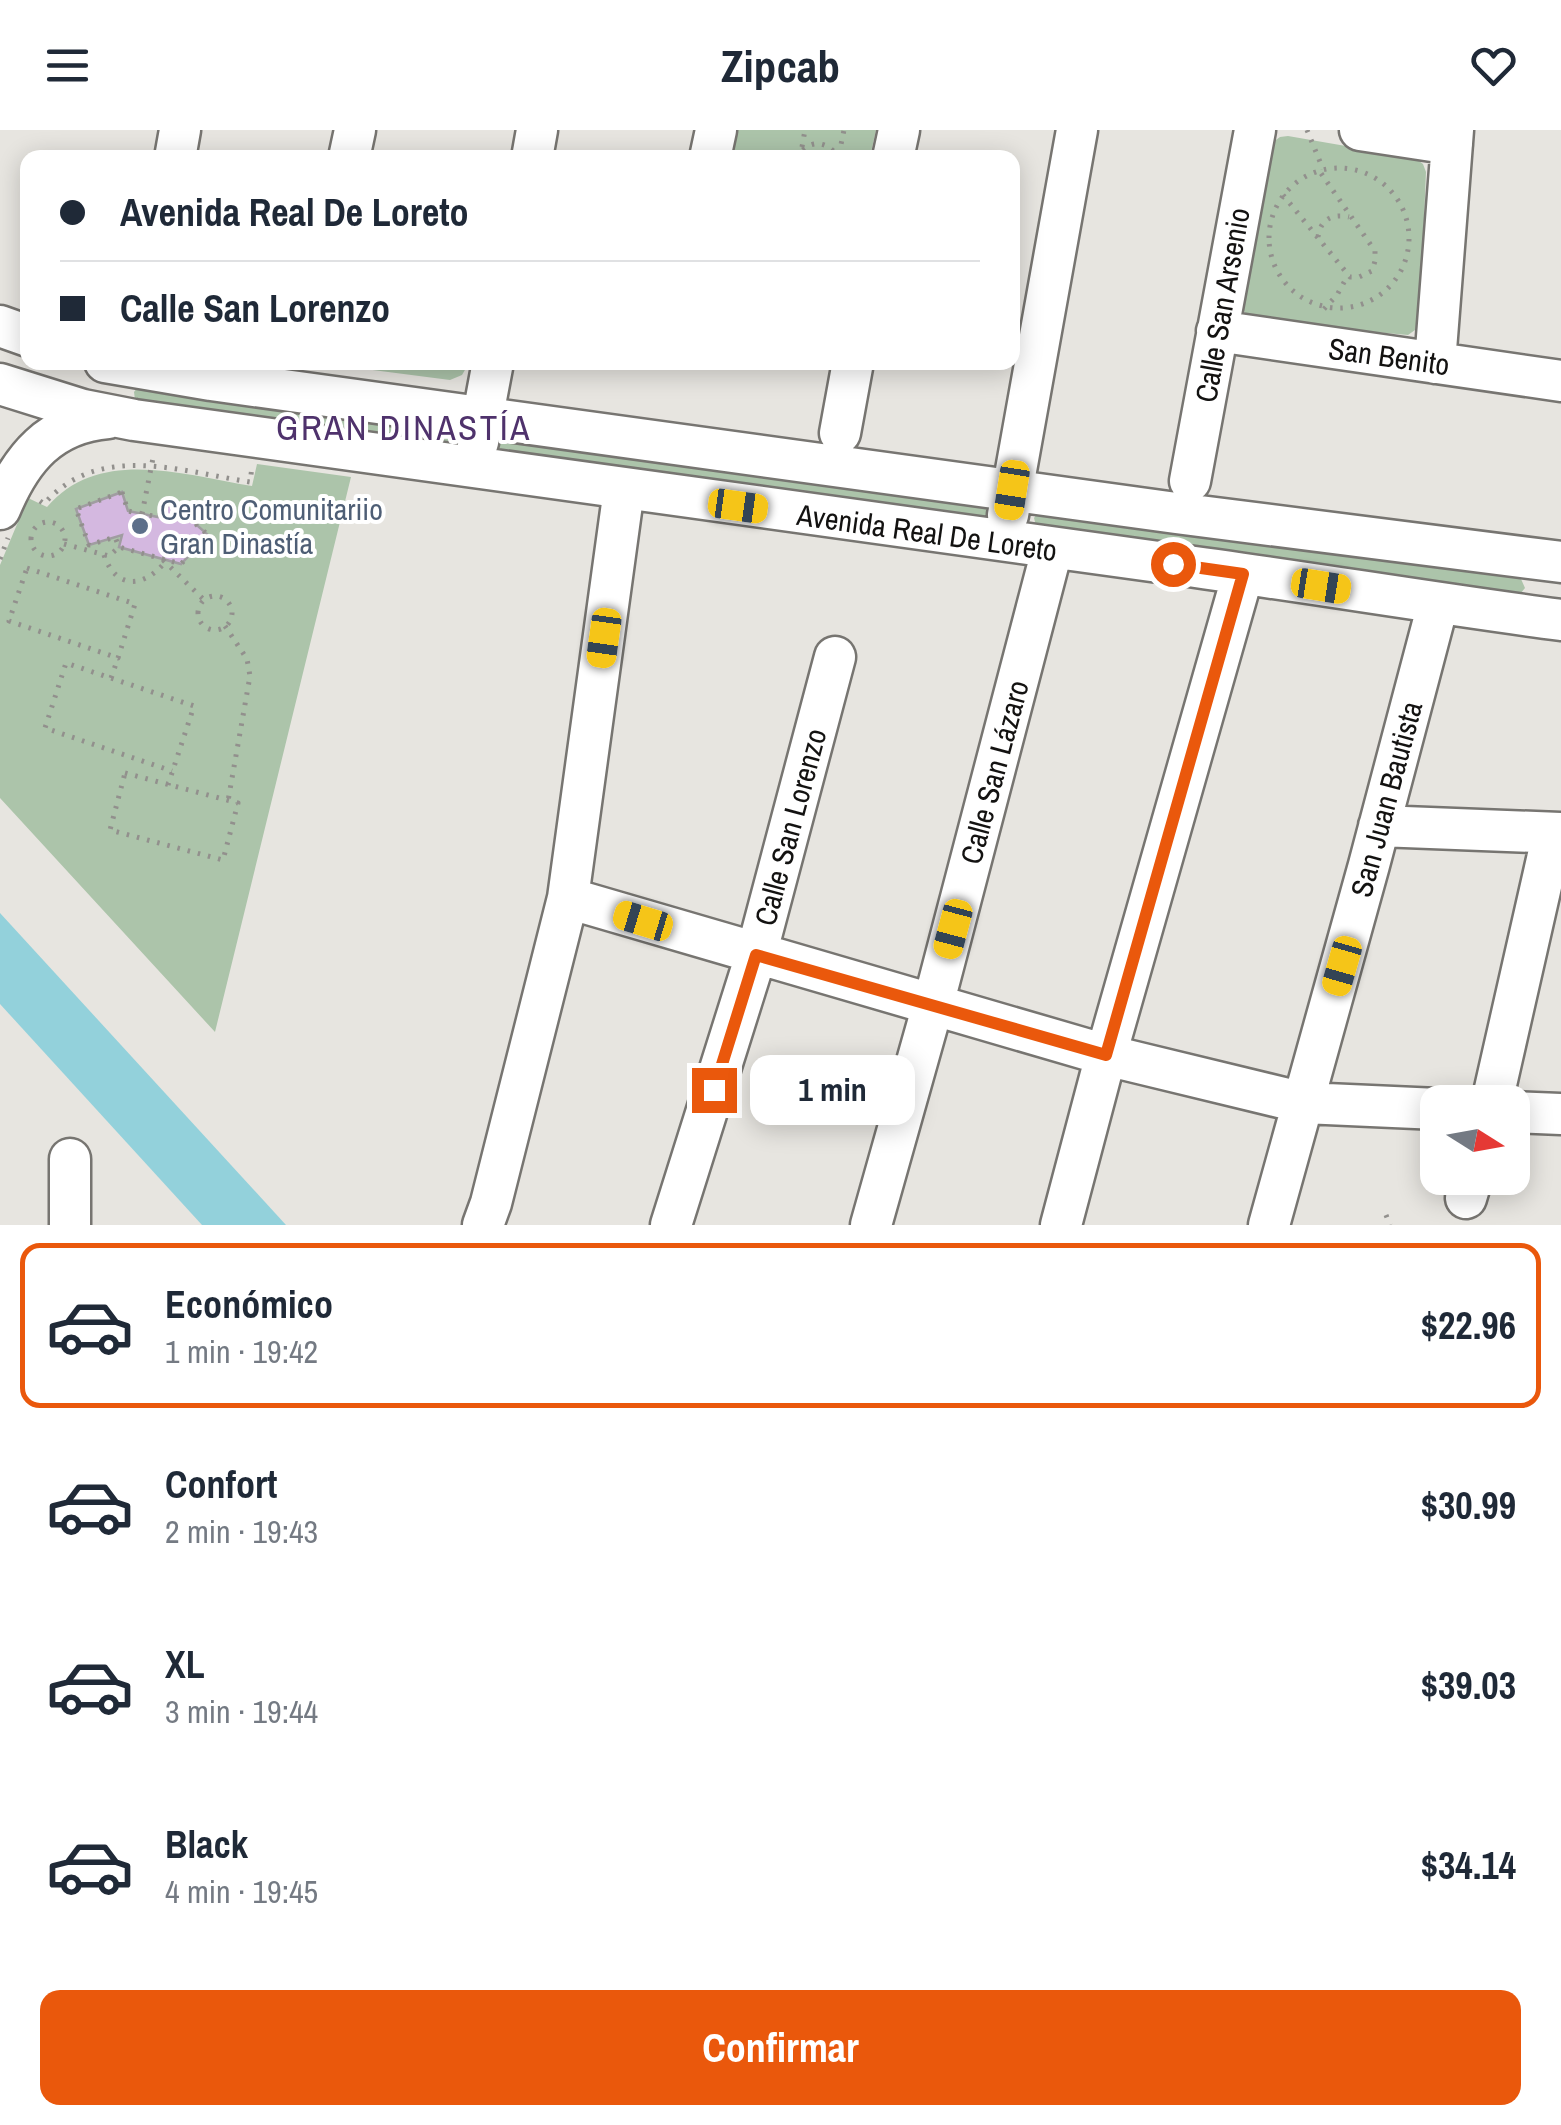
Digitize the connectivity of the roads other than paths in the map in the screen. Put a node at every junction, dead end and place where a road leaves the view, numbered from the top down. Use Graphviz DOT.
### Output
graph roads {
  1 [pos="1077,130"];
  2 [pos="1255,130"];
  3 [pos="1360,130"];
  4 [pos="1452,137"];
  5 [pos="1217,332"];
  6 [pos="1435,362"];
  7 [pos="53,370"];
  8 [pos="86,370"];
  9 [pos="128,370"];
  10 [pos="129,370"];
  11 [pos="138,370"];
  12 [pos="492,370"];
  13 [pos="852,370"];
  14 [pos="1561,381"];
  15 [pos="47,403"];
  16 [pos="483,416"];
  17 [pos="144,421"];
  18 [pos="840,434"];
  19 [pos="473,469"];
  20 [pos="1190,481"];
  21 [pos="624,489"];
  22 [pos="1012,490"];
  23 [pos="14,515"];
  24 [pos="1004,543"];
  25 [pos="1052,550"];
  26 [pos="1561,562"];
  27 [pos="1243,574"];
  28 [pos="1438,604"];
  29 [pos="1561,620"];
  30 [pos="835,657"];
  31 [pos="1380,826"];
  32 [pos="1557,833"];
  33 [pos="568,898"];
  34 [pos="756,955"];
  35 [pos="933,1005"];
  36 [pos="1106,1055"];
  37 [pos="1496,1085"];
  38 [pos="1304,1102"];
  39 [pos="1420,1107"];
  40 [pos="1530,1113"];
  41 [pos="1561,1114"];
  42 [pos="70,1159"];
  43 [pos="495,1218"];
  44 [pos="70,1225"];
  45 [pos="671,1225"];
  46 [pos="870,1225"];
  47 [pos="1061,1225"];
  48 [pos="1270,1225"];
  1 -- 22 [label="street"];
  2 -- 5 [label="street, Calle San Arsenio"];
  3 -- 4 [label="street"];
  4 -- 6 [label="street"];
  5 -- 6 [label="street, San Benito"];
  5 -- 20 [label="street, Calle San Arsenio"];
  6 -- 14 [label="street, San Benito"];
  7 -- 15 [label="street"];
  8 -- 15 [label="street"];
  9 -- 15 [label="street"];
  10 -- 17 [label="street"];
  11 -- 16 [label="street, Avenida Real De Loreto"];
  12 -- 16 [label="street"];
  13 -- 18 [label="street"];
  15 -- 17 [label="street, Avenida Real De Loreto"];
  15 -- 23 [label="street"];
  16 -- 19 [label="street"];
  16 -- 22 [label="street, Avenida Real De Loreto"];
  17 -- 19 [label="street, Avenida Real De Loreto"];
  19 -- 21 [label="street, Avenida Real De Loreto"];
  21 -- 24 [label="street, Avenida Real De Loreto"];
  21 -- 33 [label="street"];
  22 -- 24 [label="street"];
  22 -- 26 [label="street, Avenida Real De Loreto"];
  24 -- 25 [label="street, Avenida Real De Loreto"];
  25 -- 27 [label="street, Avenida Real De Loreto"];
  25 -- 35 [label="street, Calle San Lázaro"];
  27 -- 28 [label="street, Avenida Real De Loreto"];
  27 -- 36 [label="street"];
  28 -- 29 [label="street, Avenida Real De Loreto"];
  28 -- 31 [label="street, San Juan Bautista"];
  30 -- 34 [label="street, Calle San Lorenzo"];
  31 -- 32 [label="street"];
  31 -- 38 [label="street, San Juan Bautista"];
  32 -- 37 [label="street"];
  33 -- 34 [label="street"];
  33 -- 43 [label="street"];
  34 -- 35 [label="street"];
  34 -- 45 [label="street, Calle San Lorenzo"];
  35 -- 36 [label="street"];
  35 -- 46 [label="street, Calle San Lázaro"];
  36 -- 38 [label="street"];
  36 -- 47 [label="street"];
  38 -- 39 [label="street"];
  38 -- 48 [label="street, San Juan Bautista"];
  40 -- 41 [label="street"];
  42 -- 44 [label="street"];
}
